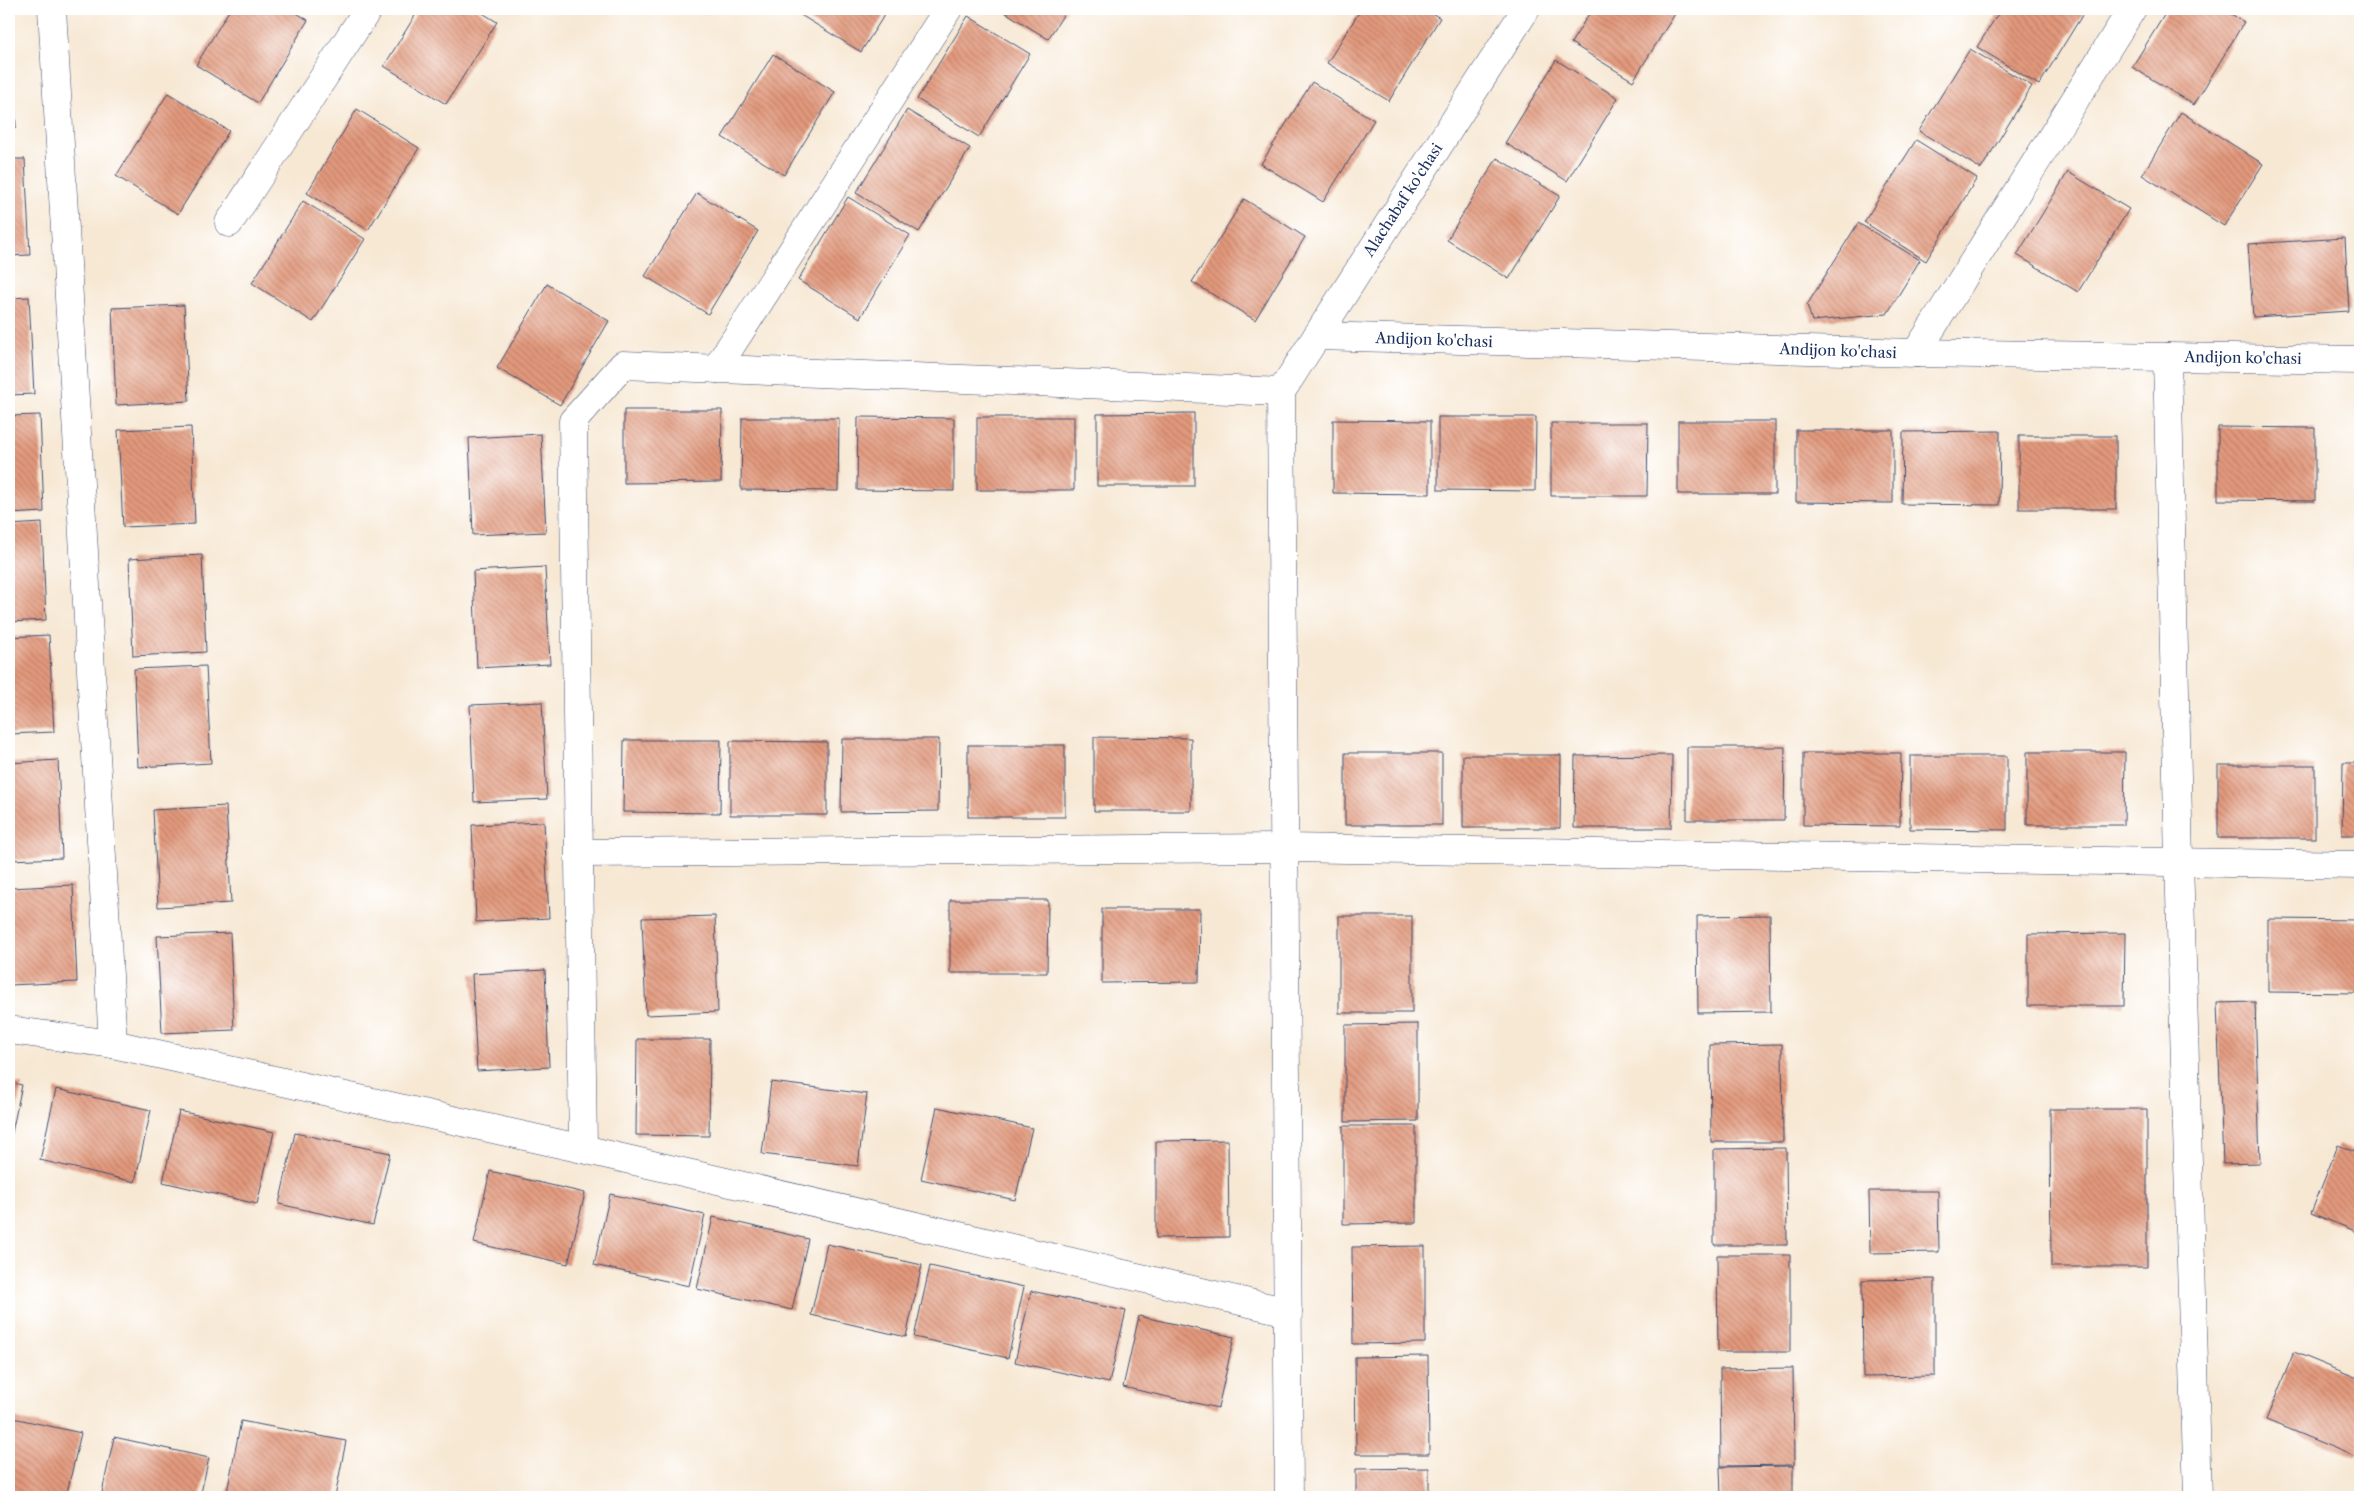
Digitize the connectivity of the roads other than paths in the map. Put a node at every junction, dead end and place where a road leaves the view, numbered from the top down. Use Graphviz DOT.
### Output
graph roads {
  1 [pos="52,9"];
  2 [pos="368,9"];
  3 [pos="948,9"];
  4 [pos="1526,9"];
  5 [pos="2132,9"];
  6 [pos="229,223"];
  7 [pos="1317,336"];
  8 [pos="1916,353"];
  9 [pos="2167,357"];
  10 [pos="2360,360"];
  11 [pos="716,369"];
  12 [pos="1281,392"];
  13 [pos="1285,848"];
  14 [pos="580,853"];
  15 [pos="2179,862"];
  16 [pos="2360,865"];
  17 [pos="9,1030"];
  18 [pos="113,1044"];
  19 [pos="583,1149"];
  20 [pos="1288,1312"];
  21 [pos="1289,1497"];
  22 [pos="2198,1497"];
  1 -- 18 [label="street"];
  2 -- 6 [label="street"];
  3 -- 11 [label="street"];
  4 -- 7 [label="street, Alachabaf ko'chasi"];
  5 -- 8 [label="street"];
  7 -- 8 [label="street, Andijon ko'chasi"];
  7 -- 12 [label="street, Alachabaf ko'chasi"];
  8 -- 9 [label="street, Andijon ko'chasi"];
  9 -- 10 [label="street, Andijon ko'chasi"];
  9 -- 15 [label="street"];
  11 -- 12 [label="street"];
  11 -- 14 [label="street"];
  12 -- 13 [label="street"];
  13 -- 14 [label="street"];
  13 -- 15 [label="street"];
  13 -- 20 [label="street"];
  14 -- 19 [label="street"];
  15 -- 16 [label="street"];
  15 -- 22 [label="street"];
  17 -- 18 [label="street"];
  18 -- 19 [label="street"];
  19 -- 20 [label="street"];
  20 -- 21 [label="street"];
}
